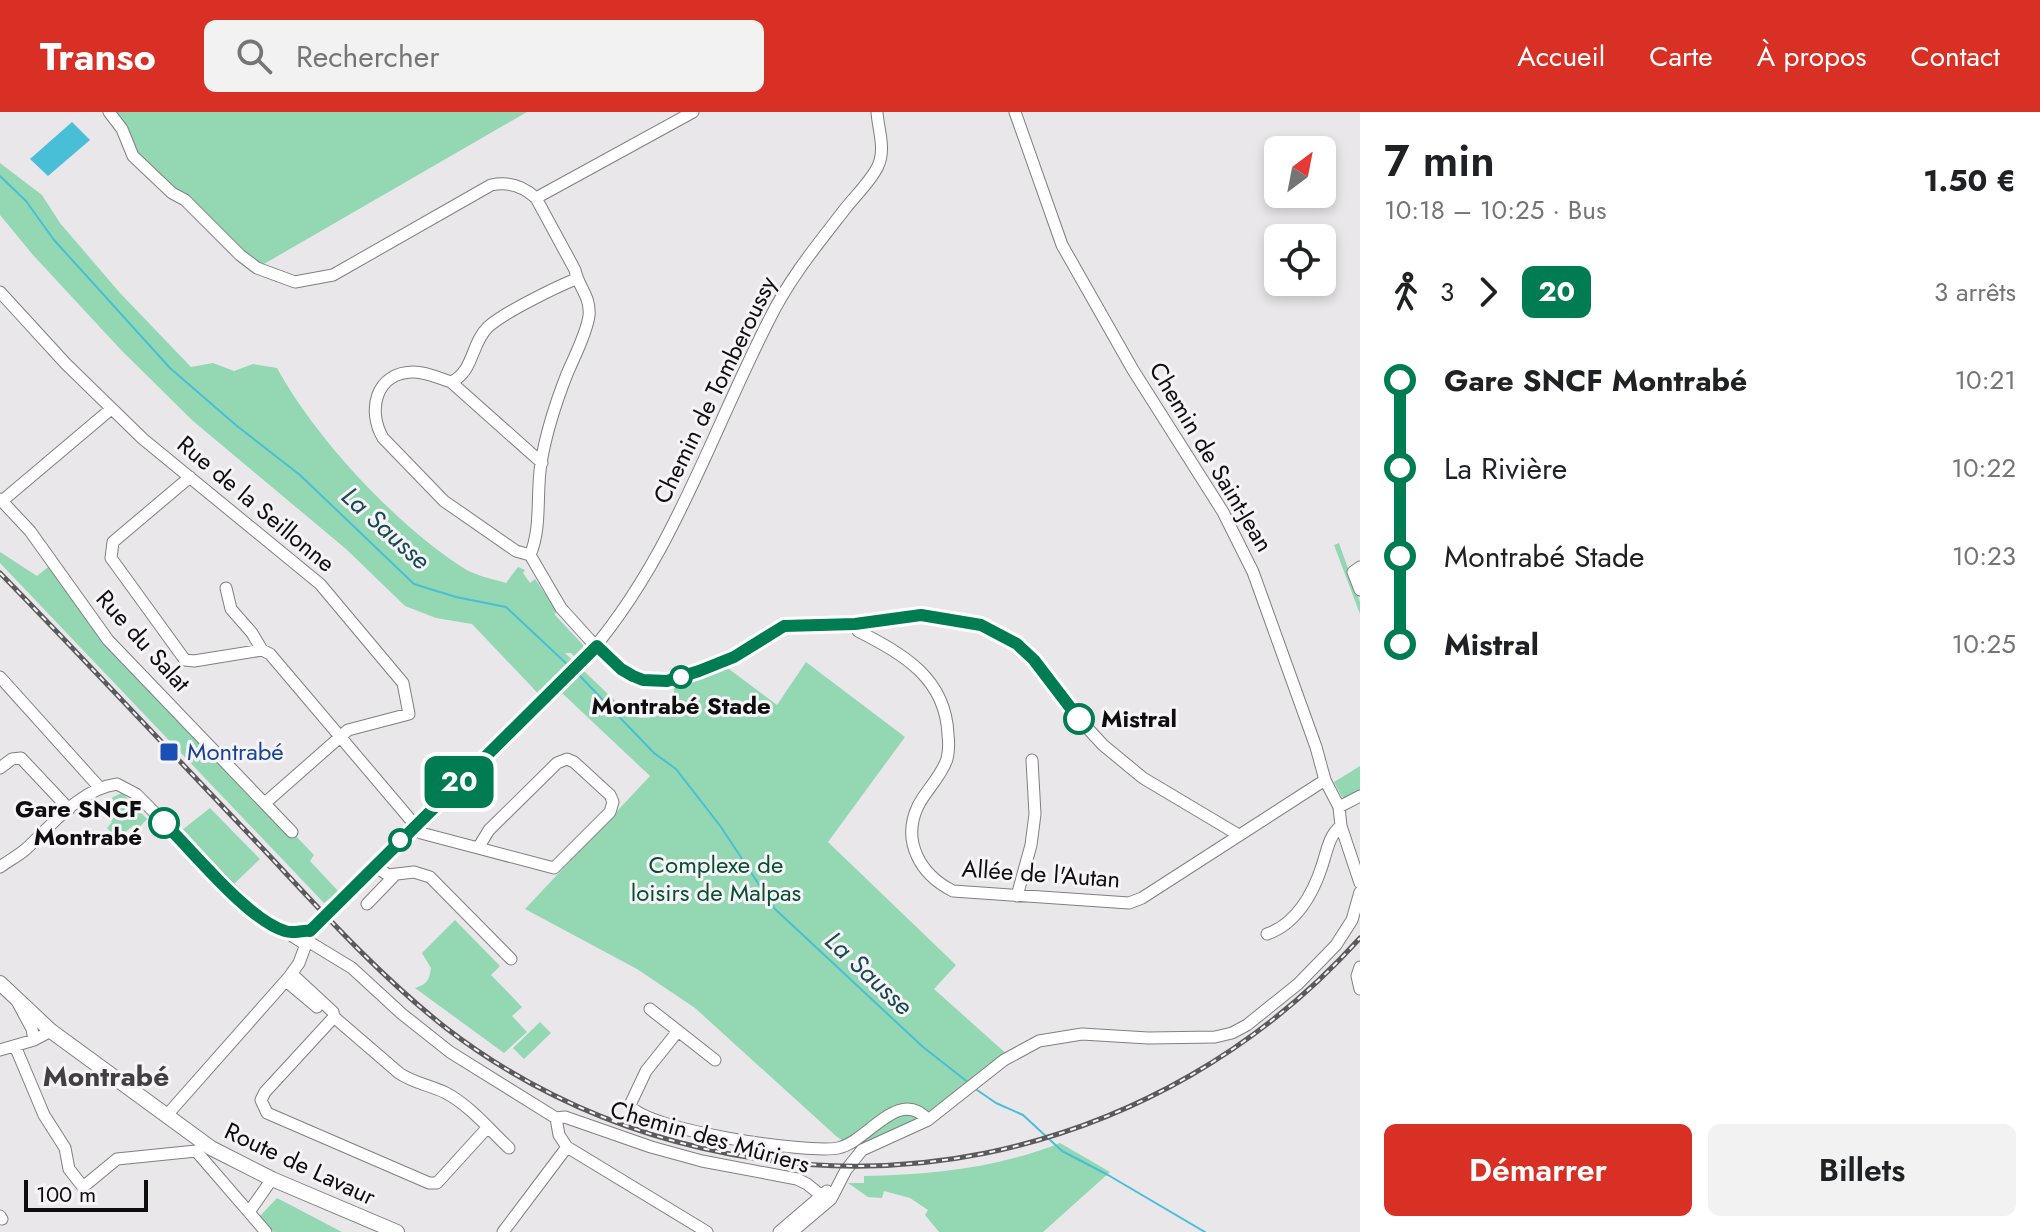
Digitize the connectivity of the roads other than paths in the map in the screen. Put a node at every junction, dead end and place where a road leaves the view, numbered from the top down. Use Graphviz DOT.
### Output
graph roads {
  1 [pos="109,112"];
  2 [pos="693,112"];
  3 [pos="877,112"];
  4 [pos="1015,112"];
  5 [pos="536,198"];
  6 [pos="576,279"];
  7 [pos="0,292"];
  8 [pos="451,382"];
  9 [pos="111,409"];
  10 [pos="542,463"];
  11 [pos="190,477"];
  12 [pos="1,500"];
  13 [pos="530,555"];
  14 [pos="1360,567"];
  15 [pos="226,588"];
  16 [pos="1360,590"];
  17 [pos="855,624"];
  18 [pos="597,646"];
  19 [pos="262,650"];
  20 [pos="0,677"];
  21 [pos="341,738"];
  22 [pos="1032,760"];
  23 [pos="0,768"];
  24 [pos="1325,780"];
  25 [pos="100,788"];
  26 [pos="1360,796"];
  27 [pos="265,803"];
  28 [pos="1339,807"];
  29 [pos="69,809"];
  30 [pos="417,823"];
  31 [pos="1343,830"];
  32 [pos="292,832"];
  33 [pos="1237,834"];
  34 [pos="478,848"];
  35 [pos="1357,854"];
  36 [pos="373,865"];
  37 [pos="0,867"];
  38 [pos="394,876"];
  39 [pos="1360,883"];
  40 [pos="1360,892"];
  41 [pos="1017,896"];
  42 [pos="367,904"];
  43 [pos="1267,934"];
  44 [pos="307,938"];
  45 [pos="511,959"];
  46 [pos="1360,967"];
  47 [pos="289,978"];
  48 [pos="0,983"];
  49 [pos="1360,989"];
  50 [pos="16,999"];
  51 [pos="650,1009"];
  52 [pos="334,1017"];
  53 [pos="51,1031"];
  54 [pos="678,1031"];
  55 [pos="34,1040"];
  56 [pos="16,1048"];
  57 [pos="0,1050"];
  58 [pos="715,1060"];
  59 [pos="167,1115"];
  60 [pos="556,1118"];
  61 [pos="928,1120"];
  62 [pos="487,1128"];
  63 [pos="567,1147"];
  64 [pos="509,1148"];
  65 [pos="844,1174"];
  66 [pos="272,1179"];
  67 [pos="822,1196"];
  68 [pos="249,1212"];
  69 [pos="266,1232"];
  70 [pos="397,1232"];
  71 [pos="503,1232"];
  72 [pos="707,1232"];
  73 [pos="779,1232"];
  74 [pos="792,1232"];
  1 -- 5 [label="street"];
  2 -- 5 [label="street"];
  3 -- 18 [label="street, Chemin de Tomberoussy"];
  4 -- 24 [label="street, Chemin de Saint-Jean"];
  5 -- 6 [label="street"];
  6 -- 8 [label="street"];
  6 -- 10 [label="street"];
  7 -- 9 [label="street, Rue de la Seillonne"];
  8 -- 10 [label="street"];
  8 -- 13 [label="street"];
  9 -- 11 [label="street, Rue de la Seillonne"];
  9 -- 12 [label="street"];
  10 -- 13 [label="street"];
  11 -- 19 [label="street"];
  11 -- 21 [label="street, Rue de la Seillonne"];
  12 -- 27 [label="street, Rue du Salat"];
  13 -- 18 [label="street"];
  14 -- 16 [label="street"];
  15 -- 19 [label="street"];
  17 -- 18 [label="street"];
  17 -- 33 [label="street"];
  17 -- 41 [label="street, Allée de l'Autan"];
  18 -- 30 [label="street, Chemin de Tomberoussy"];
  19 -- 21 [label="street"];
  20 -- 25 [label="street"];
  21 -- 27 [label="street"];
  21 -- 30 [label="street"];
  22 -- 41 [label="street"];
  23 -- 29 [label="street"];
  24 -- 28 [label="street, Chemin de Saint-Jean"];
  24 -- 33 [label="street, Allée de l'Autan"];
  25 -- 29 [label="street"];
  25 -- 44 [label="street"];
  26 -- 28 [label="street"];
  27 -- 32 [label="street, Rue du Salat"];
  28 -- 31 [label="street, Chemin de Saint-Jean"];
  29 -- 37 [label="street"];
  30 -- 34 [label="street"];
  30 -- 36 [label="street, Chemin de Tomberoussy"];
  31 -- 35 [label="street"];
  31 -- 43 [label="street"];
  33 -- 41 [label="street, Allée de l'Autan"];
  34 -- 34 [label="street"];
  35 -- 39 [label="street"];
  36 -- 38 [label="street"];
  36 -- 44 [label="street, Chemin de Tomberoussy"];
  38 -- 42 [label="street"];
  38 -- 45 [label="street"];
  40 -- 61 [label="street"];
  44 -- 47 [label="street"];
  44 -- 60 [label="street, Chemin des Mûriers"];
  46 -- 49 [label="street"];
  47 -- 52 [label="street"];
  47 -- 59 [label="street"];
  48 -- 50 [label="main road, Route de Lavaur"];
  50 -- 53 [label="main road, Route de Lavaur"];
  50 -- 55 [label="street"];
  51 -- 54 [label="street"];
  52 -- 62 [label="street"];
  52 -- 62 [label="street"];
  53 -- 55 [label="street"];
  53 -- 59 [label="main road, Route de Lavaur"];
  54 -- 58 [label="street"];
  54 -- 61 [label="street"];
  55 -- 56 [label="street"];
  56 -- 57 [label="street"];
  56 -- 68 [label="street"];
  59 -- 66 [label="main road, Route de Lavaur"];
  60 -- 63 [label="street"];
  60 -- 67 [label="street, Chemin des Mûriers"];
  61 -- 65 [label="street"];
  62 -- 64 [label="street"];
  63 -- 71 [label="street"];
  63 -- 72 [label="street"];
  65 -- 67 [label="street"];
  65 -- 74 [label="street"];
  66 -- 68 [label="street"];
  66 -- 70 [label="main road, Route de Lavaur"];
  67 -- 73 [label="street"];
  68 -- 69 [label="street"];
}
